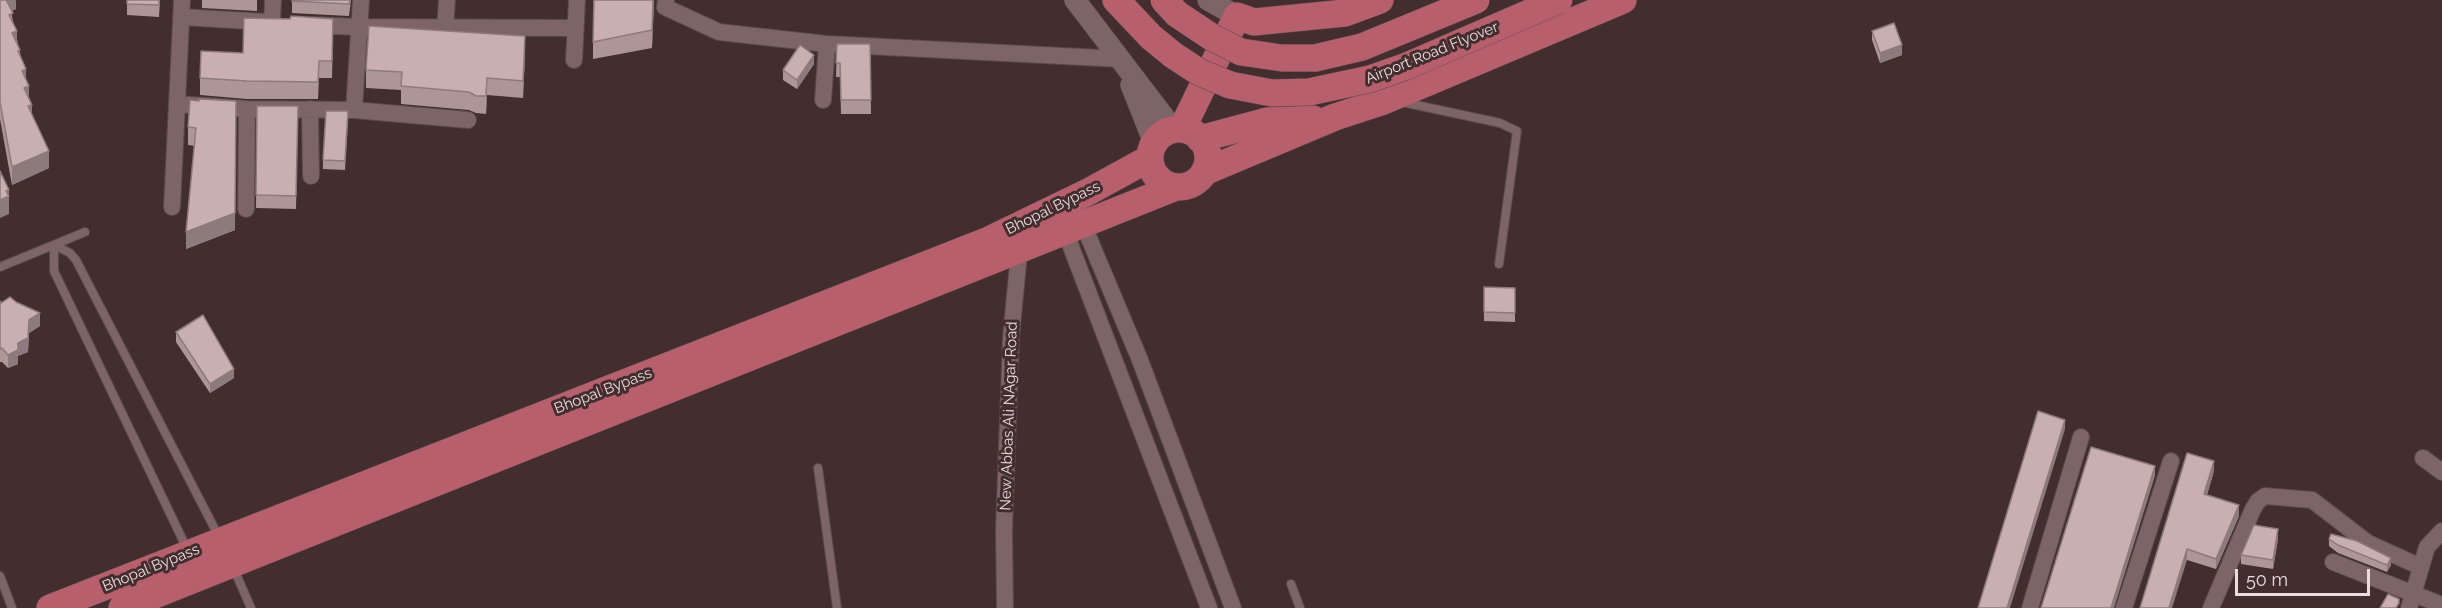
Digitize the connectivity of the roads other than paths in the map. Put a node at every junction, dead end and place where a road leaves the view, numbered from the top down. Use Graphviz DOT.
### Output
graph roads {
  1 [pos="273,0"];
  2 [pos="360,0"];
  3 [pos="447,0"];
  4 [pos="577,0"];
  5 [pos="666,0"];
  6 [pos="1076,0"];
  7 [pos="1116,0"];
  8 [pos="1164,0"];
  9 [pos="1208,0"];
  10 [pos="1380,0"];
  11 [pos="1476,0"];
  12 [pos="1560,0"];
  13 [pos="1623,0"];
  14 [pos="181,8"];
  15 [pos="1245,19"];
  16 [pos="272,22"];
  17 [pos="358,27"];
  18 [pos="445,28"];
  19 [pos="575,28"];
  20 [pos="827,44"];
  21 [pos="1121,59"];
  22 [pos="574,60"];
  23 [pos="823,100"];
  24 [pos="1381,102"];
  25 [pos="177,104"];
  26 [pos="247,109"];
  27 [pos="310,109"];
  28 [pos="354,110"];
  29 [pos="1335,117"];
  30 [pos="468,120"];
  31 [pos="1175,139"];
  32 [pos="1204,172"];
  33 [pos="311,176"];
  34 [pos="1176,187"];
  35 [pos="172,207"];
  36 [pos="246,209"];
  37 [pos="1074,227"];
  38 [pos="85,232"];
  39 [pos="1019,237"];
  40 [pos="54,245"];
  41 [pos="1499,264"];
  42 [pos="0,267"];
  43 [pos="2081,437"];
  44 [pos="2423,458"];
  45 [pos="2170,460"];
  46 [pos="818,468"];
  47 [pos="2442,472"];
  48 [pos="2442,531"];
  49 [pos="226,553"];
  50 [pos="2333,562"];
  51 [pos="196,565"];
  52 [pos="2421,567"];
  53 [pos="0,576"];
  54 [pos="1291,584"];
  55 [pos="2411,601"];
  56 [pos="2442,605"];
  57 [pos="12,608"];
  58 [pos="50,608"];
  59 [pos="122,608"];
  60 [pos="251,608"];
  61 [pos="837,608"];
  62 [pos="1005,608"];
  63 [pos="1209,608"];
  64 [pos="1233,608"];
  65 [pos="1300,608"];
  66 [pos="2030,608"];
  67 [pos="2124,608"];
  68 [pos="2211,608"];
  1 -- 16 [label="street"];
  2 -- 17 [label="street"];
  3 -- 18 [label="street"];
  4 -- 19 [label="street"];
  5 -- 20 [label="street"];
  6 -- 21 [label="street"];
  7 -- 12 [label="main road, Airport Road Flyover, bridge"];
  8 -- 11 [label="main road, Airport Road Flyover, bridge"];
  9 -- 15 [label="street"];
  10 -- 15 [label="main road"];
  13 -- 24 [label="main road"];
  14 -- 16 [label="street"];
  14 -- 25 [label="street"];
  15 -- 31 [label="main road"];
  16 -- 17 [label="street"];
  17 -- 18 [label="street"];
  17 -- 28 [label="street"];
  18 -- 19 [label="street"];
  19 -- 22 [label="street"];
  20 -- 21 [label="street"];
  20 -- 23 [label="street"];
  21 -- 31 [label="street"];
  24 -- 29 [label="main road"];
  24 -- 41 [label="lane"];
  25 -- 26 [label="street"];
  25 -- 35 [label="street"];
  26 -- 27 [label="street"];
  26 -- 36 [label="street"];
  27 -- 28 [label="street"];
  27 -- 33 [label="street"];
  28 -- 30 [label="street"];
  29 -- 31 [label="main road, Bhopal Bypass"];
  29 -- 32 [label="main road"];
  31 -- 32 [label="main road"];
  31 -- 34 [label="main road"];
  31 -- 39 [label="main road, Bhopal Bypass"];
  32 -- 34 [label="main road"];
  34 -- 37 [label="main road, Bhopal Bypass"];
  37 -- 39 [label="main road, Bhopal Bypass"];
  37 -- 63 [label="street"];
  37 -- 64 [label="street"];
  38 -- 40 [label="lane"];
  39 -- 49 [label="main road, Bhopal Bypass"];
  39 -- 62 [label="street, New Abbas Ali NAgar Road"];
  40 -- 42 [label="lane"];
  40 -- 49 [label="lane"];
  40 -- 51 [label="lane"];
  43 -- 66 [label="street"];
  44 -- 47 [label="street"];
  45 -- 67 [label="street"];
  46 -- 61 [label="lane"];
  48 -- 52 [label="street"];
  49 -- 51 [label="main road, Bhopal Bypass"];
  49 -- 60 [label="lane"];
  50 -- 55 [label="street"];
  51 -- 58 [label="main road, Bhopal Bypass"];
  51 -- 59 [label="main road, Bhopal Bypass"];
  52 -- 55 [label="street"];
  52 -- 68 [label="street"];
  53 -- 57 [label="lane"];
  54 -- 65 [label="lane"];
  55 -- 56 [label="street"];
}
